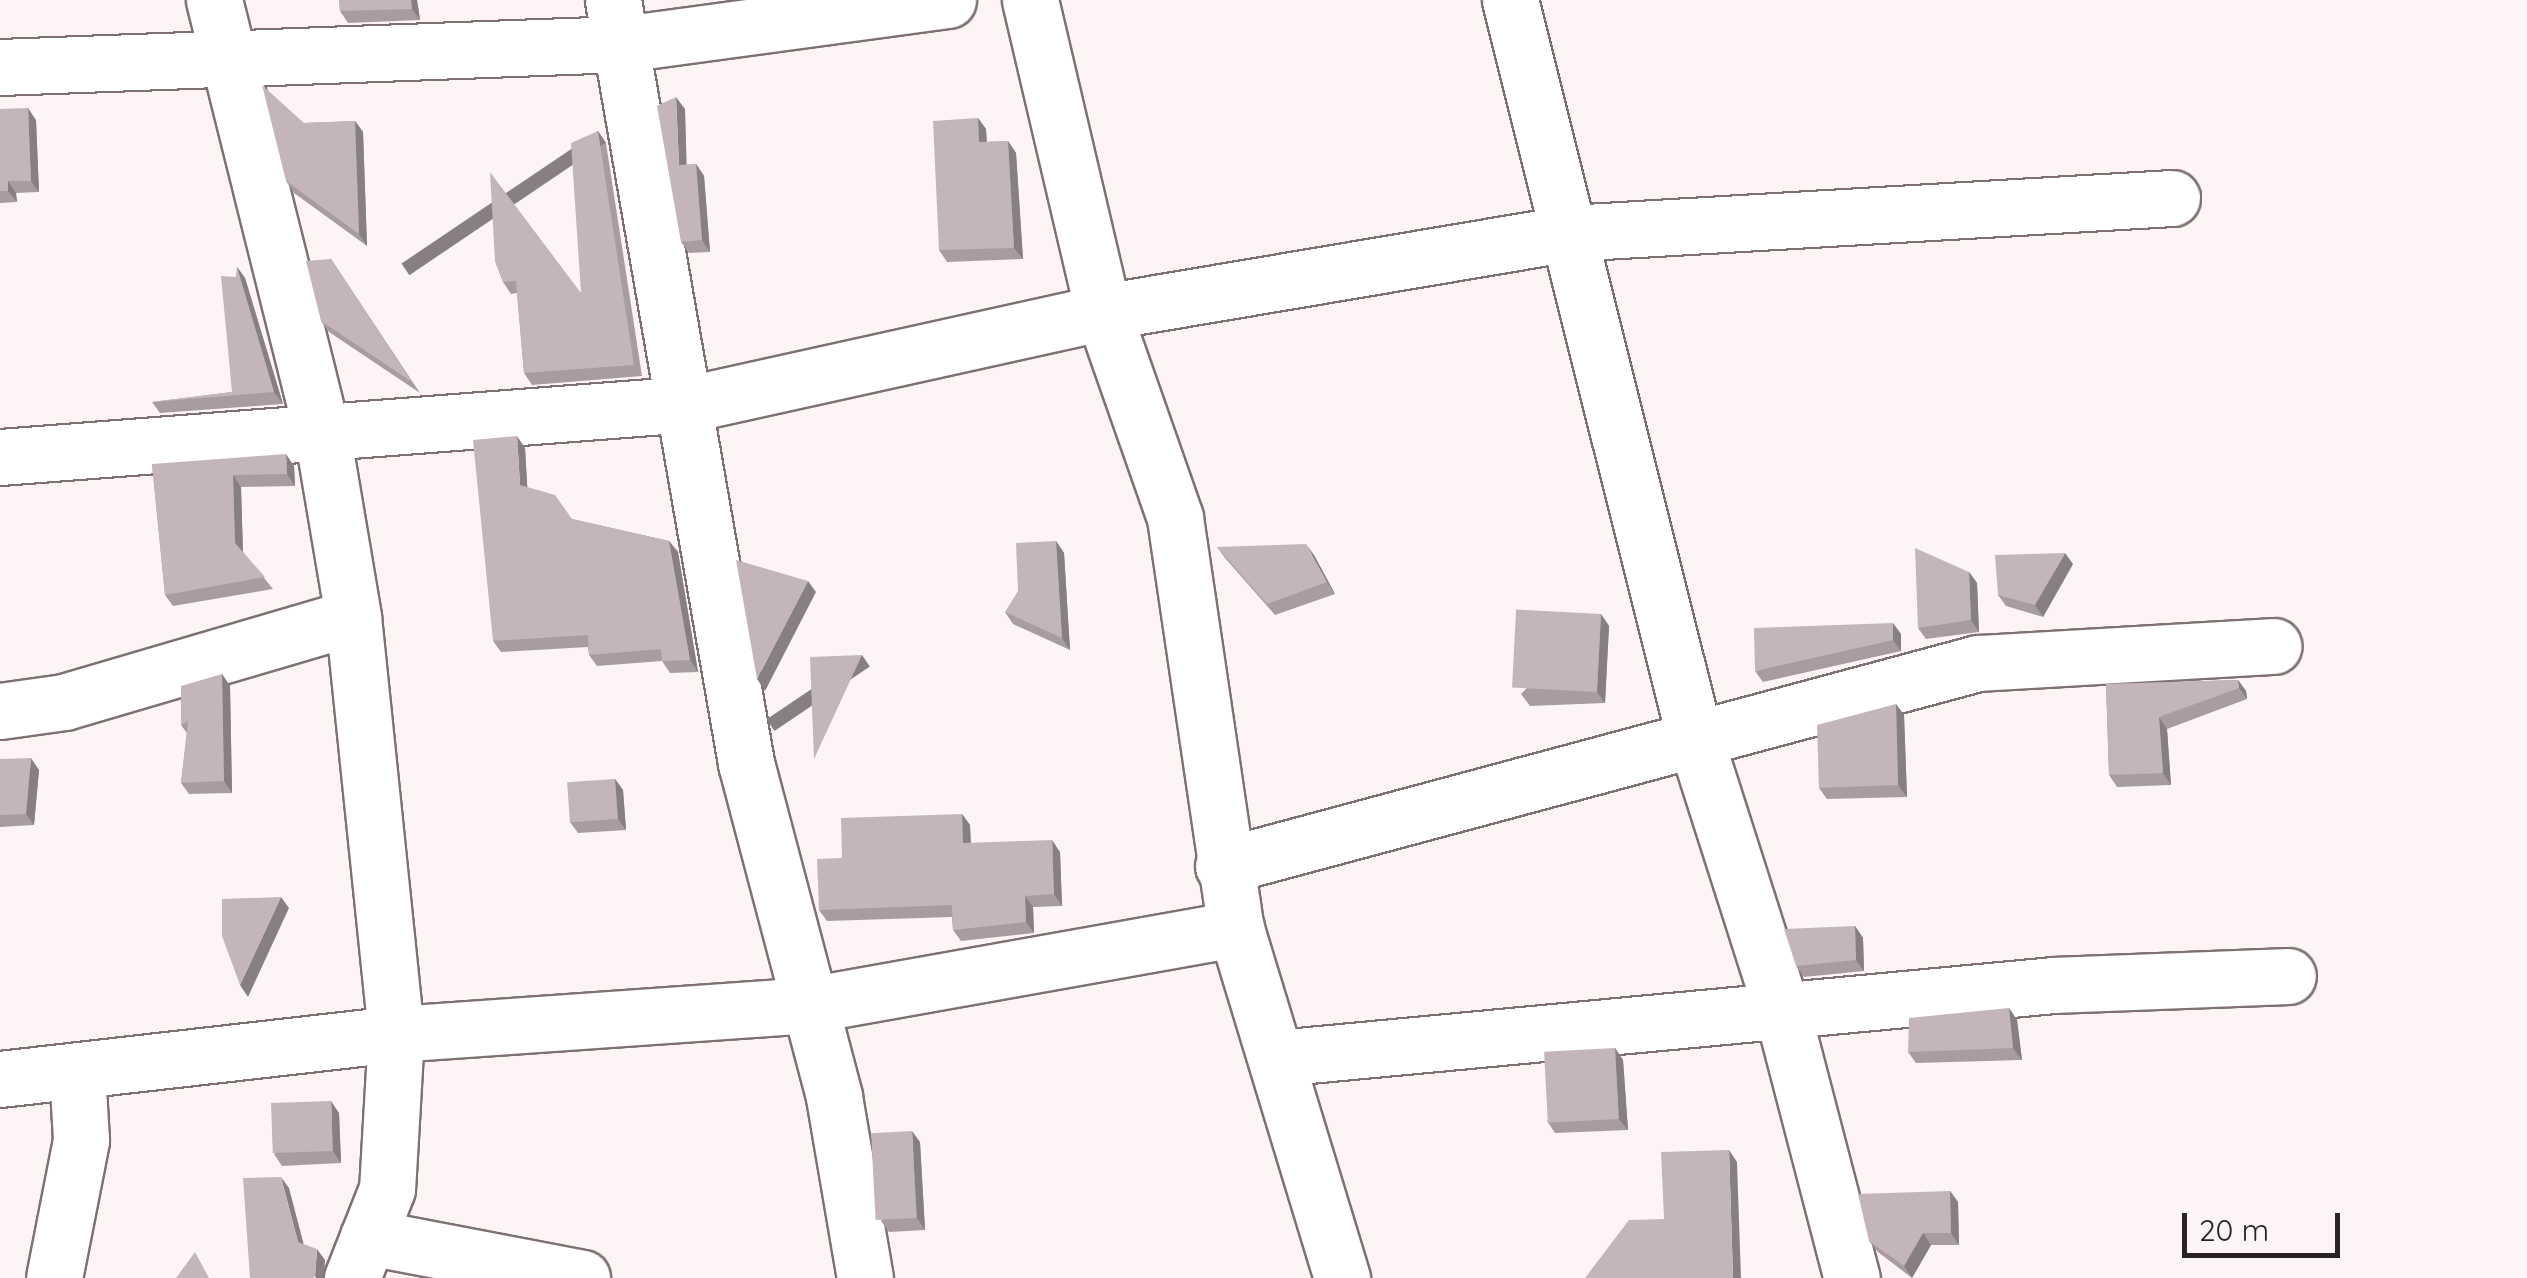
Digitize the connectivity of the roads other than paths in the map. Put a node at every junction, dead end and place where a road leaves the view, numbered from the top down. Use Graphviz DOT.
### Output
graph roads {
  1 [pos="214,0"];
  2 [pos="948,0"];
  3 [pos="1030,0"];
  4 [pos="1510,0"];
  5 [pos="617,22"];
  6 [pos="228,60"];
  7 [pos="0,67"];
  8 [pos="2172,198"];
  9 [pos="1568,233"];
  10 [pos="1103,312"];
  11 [pos="689,404"];
  12 [pos="322,433"];
  13 [pos="0,457"];
  14 [pos="353,617"];
  15 [pos="2274,646"];
  16 [pos="0,710"];
  17 [pos="1694,735"];
  18 [pos="1223,866"];
  19 [pos="1236,929"];
  20 [pos="2288,976"];
  21 [pos="808,1005"];
  22 [pos="1783,1014"];
  23 [pos="396,1034"];
  24 [pos="1277,1058"];
  25 [pos="77,1070"];
  26 [pos="0,1079"];
  27 [pos="360,1258"];
  28 [pos="54,1278"];
  29 [pos="582,1278"];
  30 [pos="865,1278"];
  31 [pos="1342,1278"];
  32 [pos="1852,1278"];
  1 -- 6 [label="street"];
  2 -- 5 [label="street"];
  3 -- 10 [label="street"];
  4 -- 9 [label="street"];
  5 -- 6 [label="street"];
  5 -- 11 [label="street"];
  6 -- 7 [label="street"];
  6 -- 12 [label="street"];
  8 -- 9 [label="street"];
  9 -- 10 [label="street"];
  9 -- 17 [label="street"];
  10 -- 11 [label="street"];
  10 -- 18 [label="street"];
  11 -- 12 [label="street"];
  11 -- 21 [label="street"];
  12 -- 13 [label="street"];
  12 -- 14 [label="street"];
  14 -- 16 [label="street"];
  14 -- 23 [label="street"];
  15 -- 17 [label="street"];
  17 -- 18 [label="street"];
  17 -- 22 [label="street"];
  18 -- 19 [label="street"];
  19 -- 21 [label="street"];
  19 -- 24 [label="street"];
  20 -- 22 [label="street"];
  21 -- 23 [label="street"];
  21 -- 30 [label="street"];
  22 -- 24 [label="street"];
  22 -- 32 [label="street"];
  23 -- 25 [label="street"];
  23 -- 27 [label="street"];
  24 -- 31 [label="street"];
  25 -- 26 [label="street"];
  25 -- 28 [label="street"];
  27 -- 29 [label="street"];
}
